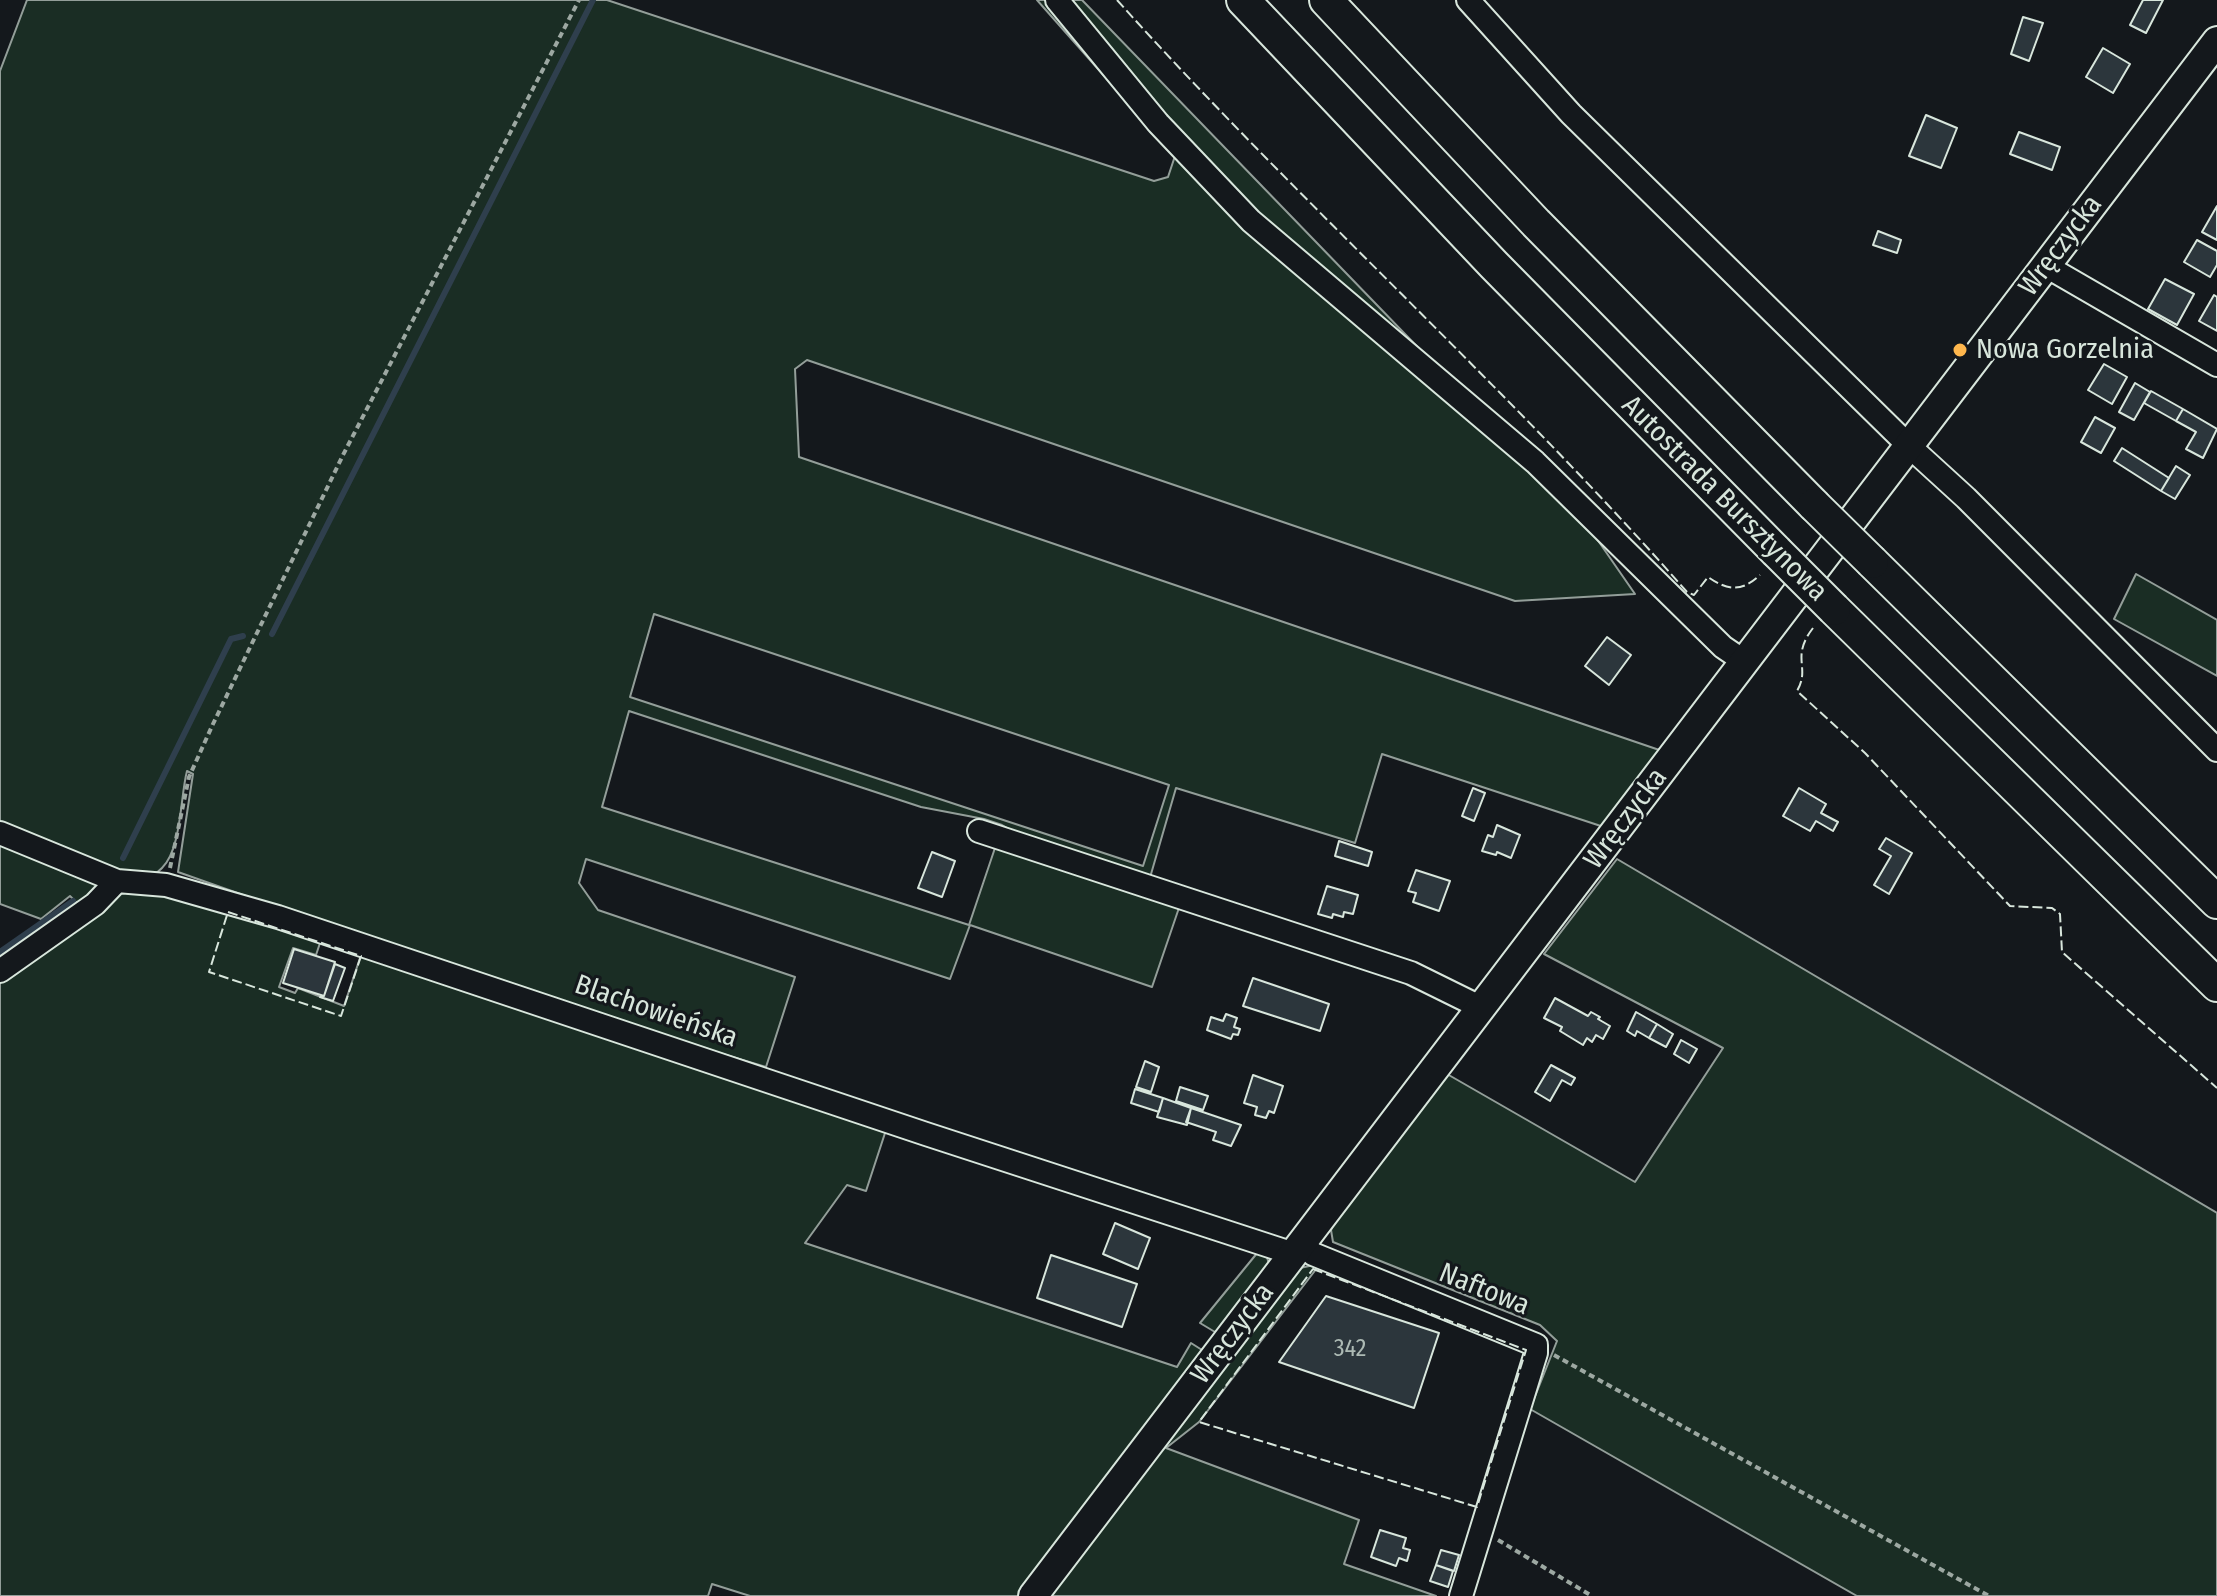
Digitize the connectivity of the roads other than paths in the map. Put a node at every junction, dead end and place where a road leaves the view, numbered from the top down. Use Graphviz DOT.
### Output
graph roads {
  1 [pos="1057,0"];
  2 [pos="1243,0"];
  3 [pos="1326,0"];
  4 [pos="1468,0"];
  5 [pos="2217,41"];
  6 [pos="2046,266"];
  7 [pos="2217,365"];
  8 [pos="1909,446"];
  9 [pos="1745,662"];
  10 [pos="2217,750"];
  11 [pos="979,831"];
  12 [pos="0,833"];
  13 [pos="117,881"];
  14 [pos="2217,902"];
  15 [pos="0,971"];
  16 [pos="2217,985"];
  17 [pos="1482,1008"];
  18 [pos="1298,1248"];
  19 [pos="1033,1596"];
  20 [pos="1461,1596"];
  1 -- 9 [label="street"];
  2 -- 16 [label="highway, Autostrada Bursztynowa, bridge"];
  3 -- 14 [label="highway, bridge"];
  4 -- 8 [label="street"];
  5 -- 6 [label="main road, Wręczycka"];
  6 -- 7 [label="street"];
  6 -- 8 [label="main road, Wręczycka"];
  8 -- 9 [label="main road, Wręczycka"];
  8 -- 10 [label="street"];
  9 -- 17 [label="main road, Wręczycka"];
  11 -- 17 [label="street"];
  12 -- 13 [label="street, Blachowieńska"];
  13 -- 15 [label="street"];
  13 -- 18 [label="street, Blachowieńska"];
  17 -- 18 [label="main road, Wręczycka"];
  18 -- 19 [label="main road, Wręczycka"];
  18 -- 20 [label="street, Naftowa"];
}
